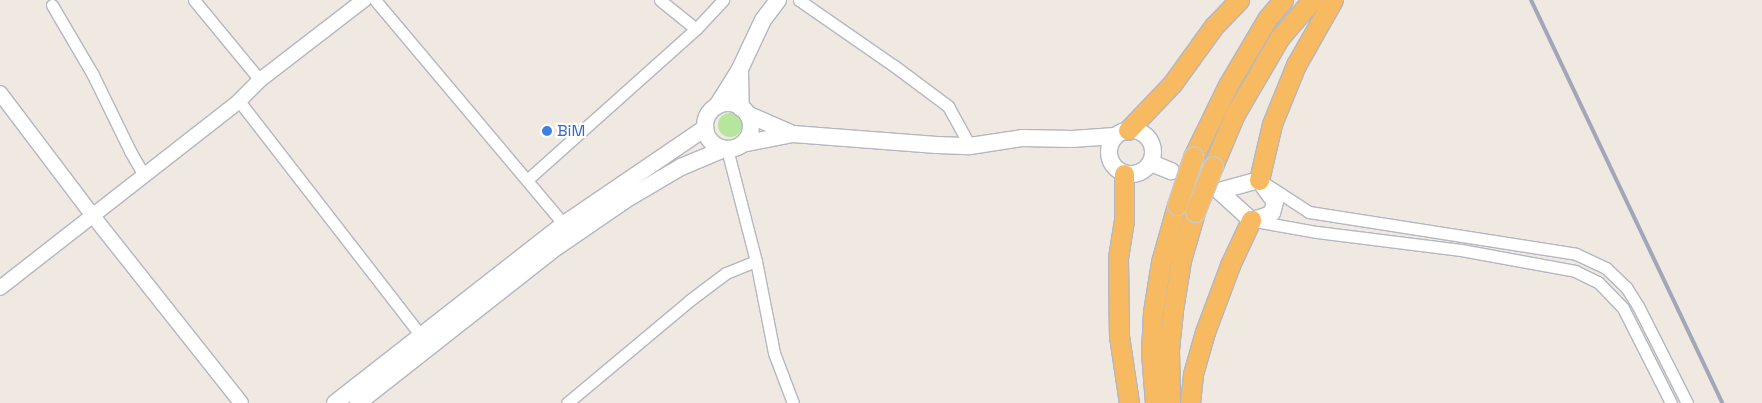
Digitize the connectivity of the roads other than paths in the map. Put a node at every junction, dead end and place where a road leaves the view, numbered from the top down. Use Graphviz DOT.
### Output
graph roads {
  1 [pos="194,0"];
  2 [pos="364,0"];
  3 [pos="374,0"];
  4 [pos="660,0"];
  5 [pos="723,0"];
  6 [pos="778,0"];
  7 [pos="799,0"];
  8 [pos="1239,0"];
  9 [pos="1283,0"];
  10 [pos="1312,0"];
  11 [pos="1333,0"];
  12 [pos="52,4"];
  13 [pos="696,29"];
  14 [pos="740,69"];
  15 [pos="260,80"];
  16 [pos="0,93"];
  17 [pos="238,101"];
  18 [pos="717,106"];
  19 [pos="744,111"];
  20 [pos="705,128"];
  21 [pos="1121,133"];
  22 [pos="793,134"];
  23 [pos="1072,139"];
  24 [pos="970,146"];
  25 [pos="731,148"];
  26 [pos="1109,157"];
  27 [pos="1151,163"];
  28 [pos="1171,171"];
  29 [pos="1124,174"];
  30 [pos="144,175"];
  31 [pos="527,180"];
  32 [pos="1259,180"];
  33 [pos="93,216"];
  34 [pos="1251,220"];
  35 [pos="569,230"];
  36 [pos="756,261"];
  37 [pos="0,288"];
  38 [pos="425,340"];
  39 [pos="241,403"];
  40 [pos="335,403"];
  41 [pos="358,403"];
  42 [pos="567,403"];
  43 [pos="793,403"];
  44 [pos="1129,403"];
  45 [pos="1155,403"];
  46 [pos="1170,403"];
  47 [pos="1190,403"];
  48 [pos="1671,403"];
  49 [pos="1687,403"];
  1 -- 15 [label="street"];
  2 -- 15 [label="street"];
  3 -- 31 [label="street"];
  4 -- 13 [label="street"];
  5 -- 13 [label="street"];
  6 -- 14 [label="main road"];
  7 -- 24 [label="street"];
  8 -- 21 [label="highway"];
  9 -- 45 [label="highway, bridge"];
  10 -- 46 [label="highway, bridge"];
  11 -- 32 [label="highway"];
  12 -- 30 [label="street"];
  13 -- 31 [label="street"];
  14 -- 18 [label="main road"];
  14 -- 19 [label="main road"];
  15 -- 17 [label="street"];
  16 -- 33 [label="street"];
  17 -- 30 [label="street"];
  17 -- 38 [label="street"];
  18 -- 19 [label="main road"];
  18 -- 20 [label="main road"];
  19 -- 22 [label="main road"];
  19 -- 25 [label="main road"];
  20 -- 25 [label="main road"];
  20 -- 35 [label="main road"];
  21 -- 23 [label="main road"];
  21 -- 26 [label="main road"];
  21 -- 27 [label="main road"];
  22 -- 24 [label="main road"];
  22 -- 25 [label="main road"];
  23 -- 24 [label="main road"];
  23 -- 26 [label="main road"];
  25 -- 35 [label="main road"];
  25 -- 36 [label="street"];
  26 -- 29 [label="main road"];
  27 -- 28 [label="main road"];
  27 -- 29 [label="main road"];
  29 -- 44 [label="highway"];
  30 -- 33 [label="street"];
  31 -- 35 [label="street"];
  32 -- 34 [label="main road"];
  32 -- 34 [label="main road"];
  32 -- 49 [label="street"];
  33 -- 37 [label="street"];
  33 -- 39 [label="street"];
  34 -- 47 [label="highway"];
  34 -- 48 [label="street"];
  35 -- 38 [label="main road"];
  36 -- 42 [label="street"];
  36 -- 43 [label="street"];
  38 -- 40 [label="main road"];
  38 -- 41 [label="main road"];
}
